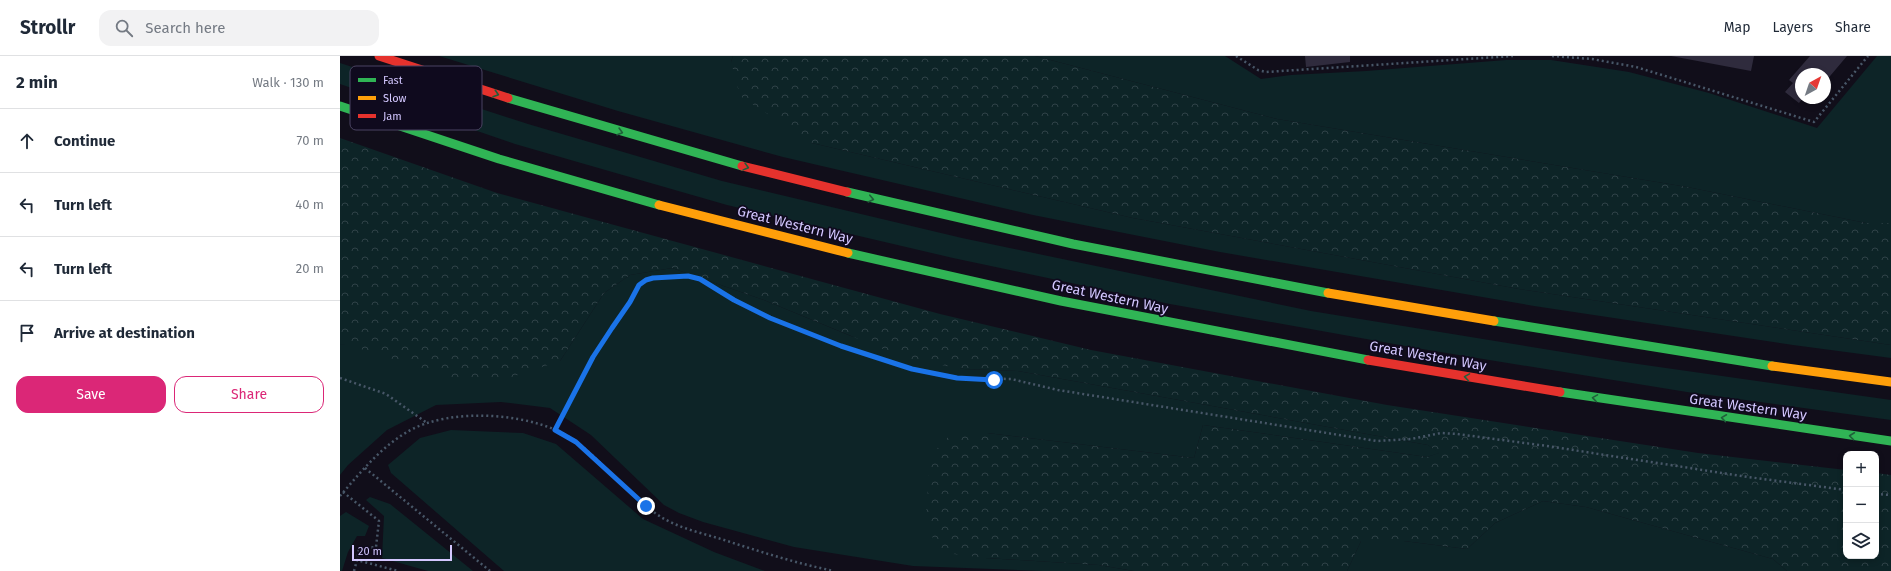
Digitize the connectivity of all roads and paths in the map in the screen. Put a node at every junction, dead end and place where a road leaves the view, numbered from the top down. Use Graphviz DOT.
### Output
graph roads {
  1 [pos="379,56"];
  2 [pos="1236,56"];
  3 [pos="1513,56"];
  4 [pos="1552,56"];
  5 [pos="1868,56"];
  6 [pos="410,66"];
  7 [pos="482,89"];
  8 [pos="340,106"];
  9 [pos="350,109"];
  10 [pos="410,130"];
  11 [pos="340,378"];
  12 [pos="1891,382"];
  13 [pos="427,423"];
  14 [pos="555,430"];
  15 [pos="1891,441"];
  16 [pos="365,468"];
  17 [pos="1843,490"];
  18 [pos="344,492"];
  19 [pos="1879,494"];
  20 [pos="1891,495"];
  21 [pos="340,496"];
  22 [pos="357,560"];
  23 [pos="354,571"];
  24 [pos="398,571"];
  25 [pos="490,571"];
  26 [pos="834,571"];
  1 -- 6 [label="main road, one-way"];
  2 -- 3 [label="path"];
  4 -- 5 [label="path"];
  7 -- 12 [label="main road, one-way"];
  9 -- 8 [label="main road, Great Western Way, one-way"];
  15 -- 10 [label="main road, Great Western Way, one-way"];
  11 -- 13 [label="path"];
  13 -- 14 [label="path"];
  13 -- 16 [label="path"];
  14 -- 17 [label="path"];
  14 -- 26 [label="path"];
  16 -- 18 [label="path"];
  16 -- 25 [label="path"];
  18 -- 21 [label="path"];
  18 -- 22 [label="path"];
  19 -- 20 [label="path"];
  22 -- 23 [label="path"];
  22 -- 24 [label="path"];
}
